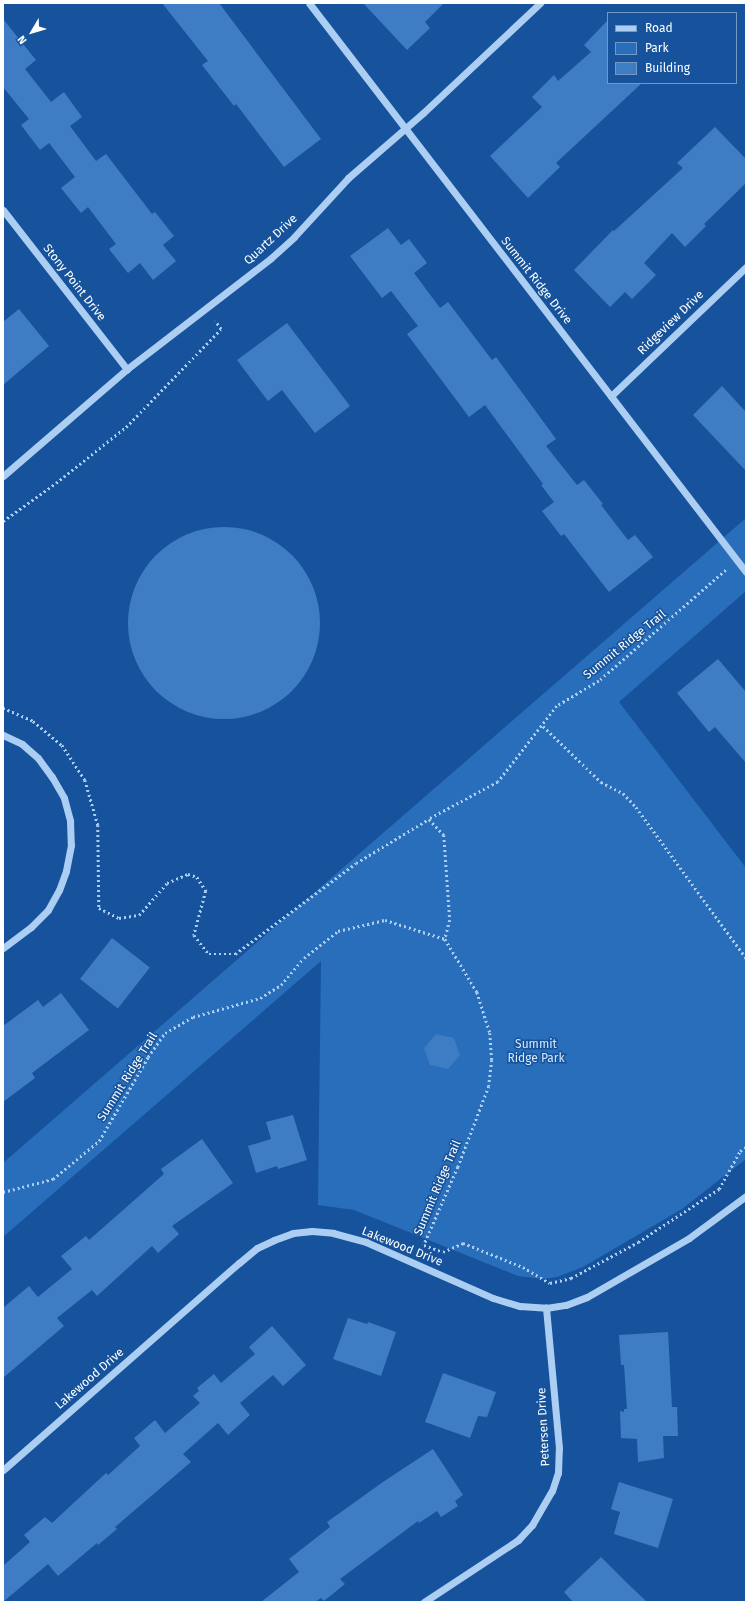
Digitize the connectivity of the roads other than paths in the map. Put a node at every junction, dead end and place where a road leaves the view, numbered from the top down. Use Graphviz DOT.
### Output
graph roads {
  1 [pos="309,3"];
  2 [pos="540,3"];
  3 [pos="405,128"];
  4 [pos="3,210"];
  5 [pos="746,267"];
  6 [pos="127,369"];
  7 [pos="611,396"];
  8 [pos="3,476"];
  9 [pos="746,572"];
  10 [pos="3,735"];
  11 [pos="3,948"];
  12 [pos="746,1196"];
  13 [pos="546,1308"];
  14 [pos="3,1470"];
  15 [pos="424,1602"];
  1 -- 3 [label="street, Summit Ridge Drive"];
  2 -- 3 [label="street, Quartz Drive"];
  3 -- 6 [label="street, Quartz Drive"];
  3 -- 7 [label="street, Summit Ridge Drive"];
  4 -- 6 [label="street, Stony Point Drive"];
  5 -- 7 [label="street, Ridgeview Drive"];
  6 -- 8 [label="street, Quartz Drive"];
  7 -- 9 [label="street, Summit Ridge Drive"];
  10 -- 11 [label="street"];
  12 -- 13 [label="street, Lakewood Drive"];
  13 -- 14 [label="street, Lakewood Drive"];
  13 -- 15 [label="street, Petersen Drive"];
}
